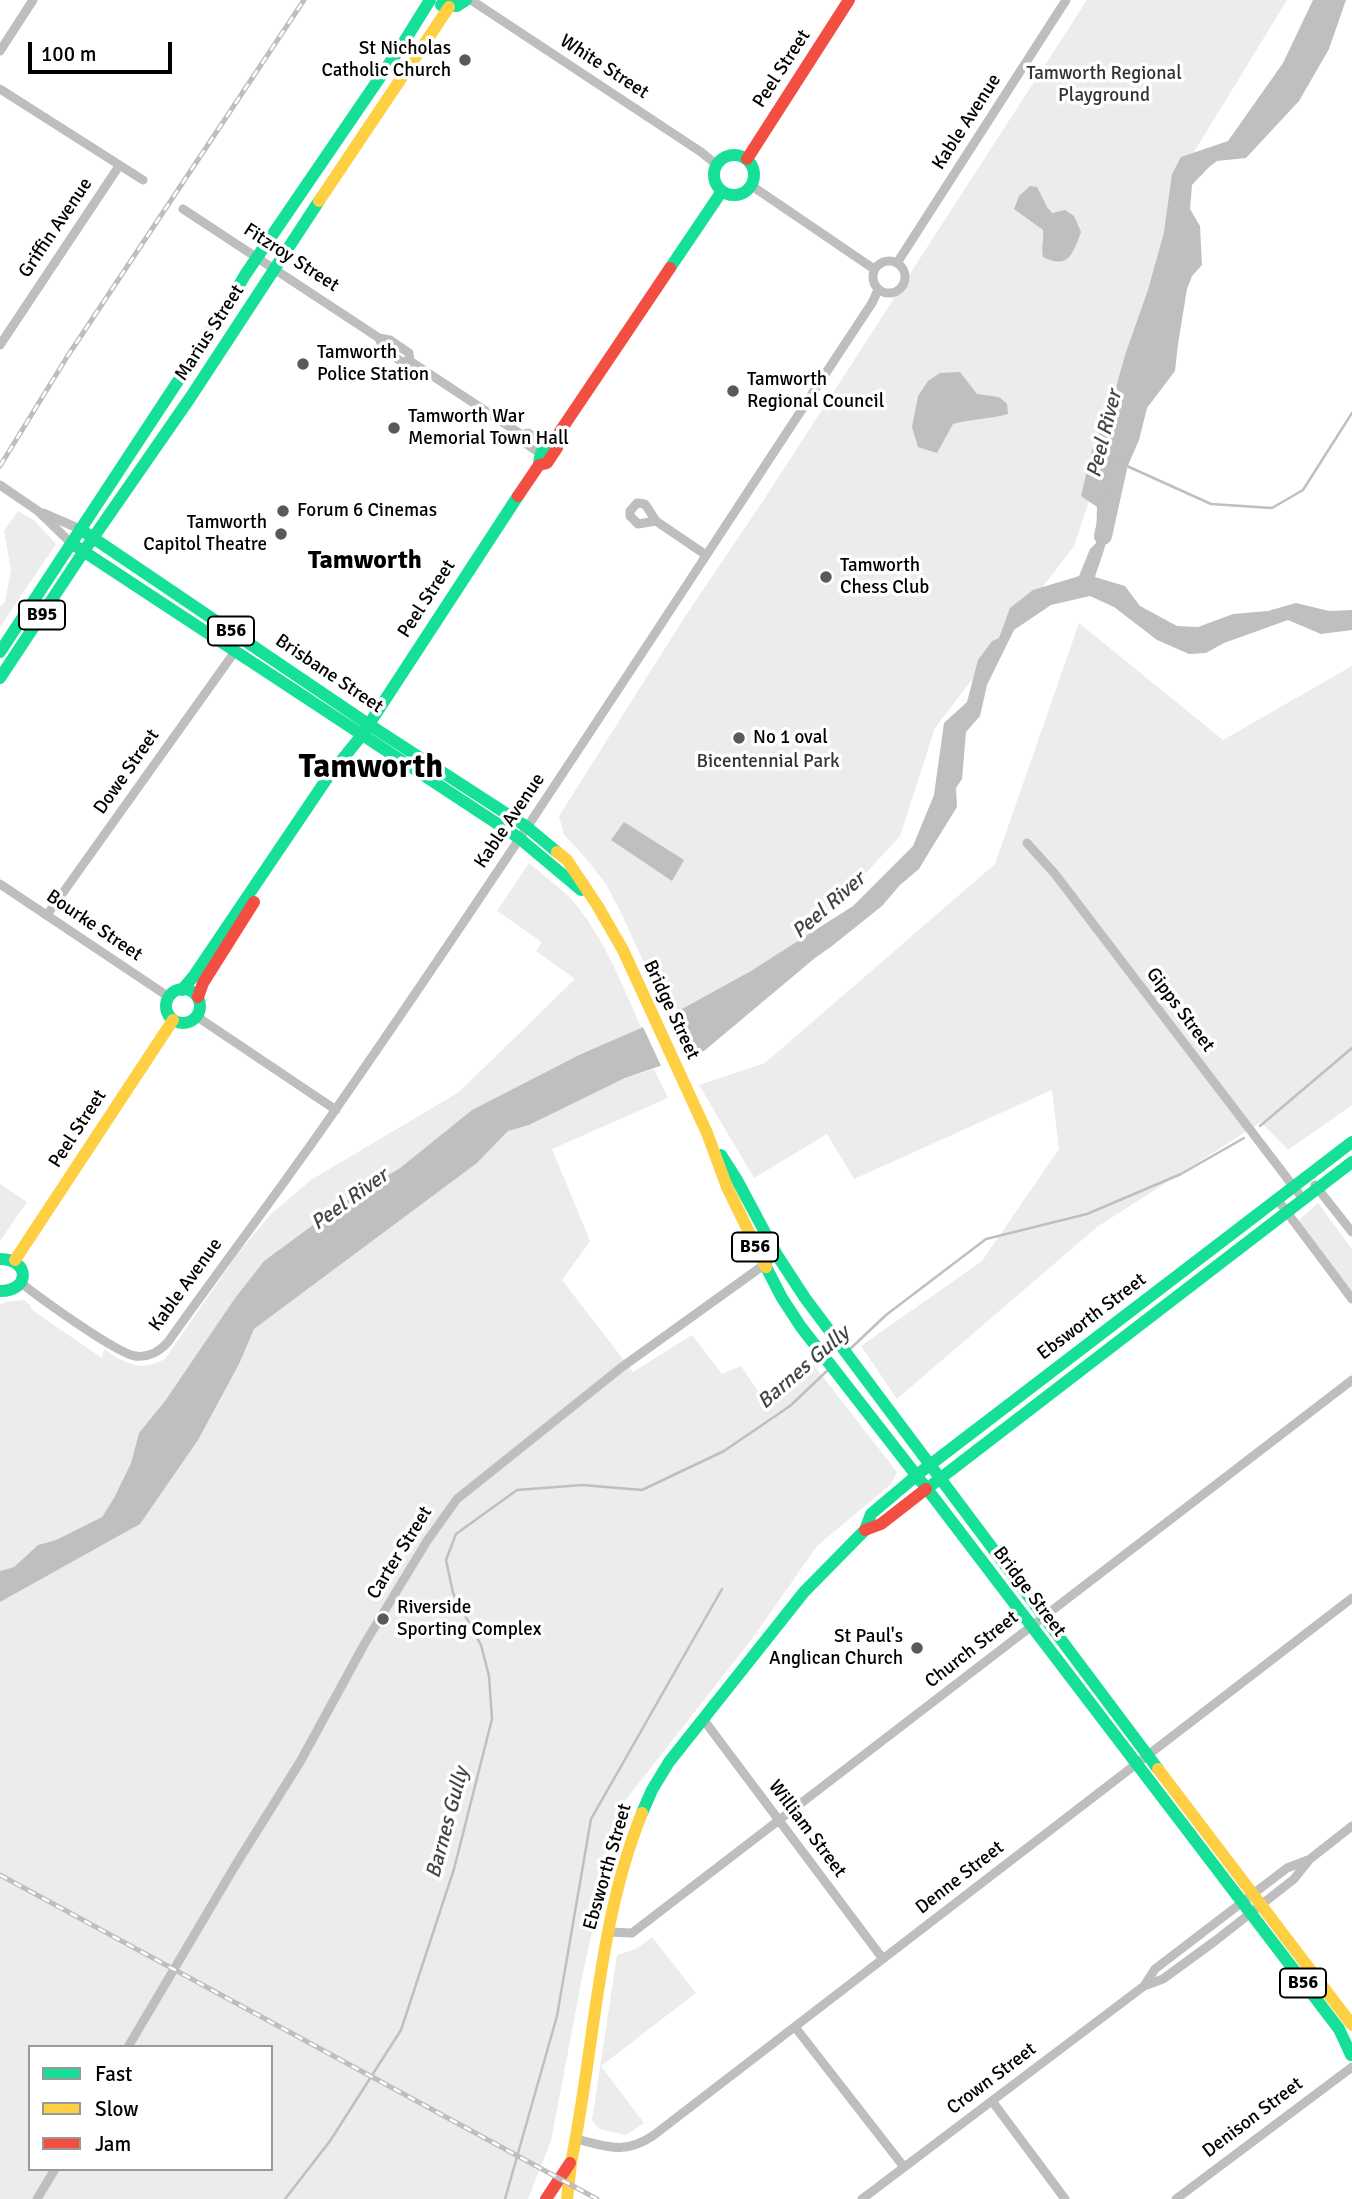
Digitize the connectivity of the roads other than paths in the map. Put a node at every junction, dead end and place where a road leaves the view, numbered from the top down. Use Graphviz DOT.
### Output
graph roads {
  1 [pos="33,0"];
  2 [pos="432,0"];
  3 [pos="468,0"];
  4 [pos="849,0"];
  5 [pos="1066,0"];
  6 [pos="449,7"];
  7 [pos="0,51"];
  8 [pos="0,89"];
  9 [pos="747,159"];
  10 [pos="717,165"];
  11 [pos="119,166"];
  12 [pos="143,180"];
  13 [pos="752,186"];
  14 [pos="722,191"];
  15 [pos="183,209"];
  16 [pos="258,257"];
  17 [pos="897,263"];
  18 [pos="275,268"];
  19 [pos="874,269"];
  20 [pos="878,290"];
  21 [pos="0,345"];
  22 [pos="545,451"];
  23 [pos="0,485"];
  24 [pos="38,511"];
  25 [pos="656,522"];
  26 [pos="80,529"];
  27 [pos="93,537"];
  28 [pos="71,542"];
  29 [pos="84,551"];
  30 [pos="706,555"];
  31 [pos="236,650"];
  32 [pos="0,652"];
  33 [pos="0,678"];
  34 [pos="365,730"];
  35 [pos="348,755"];
  36 [pos="527,827"];
  37 [pos="519,838"];
  38 [pos="1027,843"];
  39 [pos="0,884"];
  40 [pos="597,905"];
  41 [pos="47,915"];
  42 [pos="182,990"];
  43 [pos="169,996"];
  44 [pos="198,998"];
  45 [pos="196,1016"];
  46 [pos="173,1020"];
  47 [pos="336,1110"];
  48 [pos="707,1133"];
  49 [pos="1352,1142"];
  50 [pos="1352,1162"];
  51 [pos="1299,1183"];
  52 [pos="1318,1188"];
  53 [pos="1277,1199"];
  54 [pos="1303,1199"];
  55 [pos="1287,1212"];
  56 [pos="1352,1232"];
  57 [pos="777,1255"];
  58 [pos="0,1259"];
  59 [pos="15,1260"];
  60 [pos="764,1264"];
  61 [pos="21,1283"];
  62 [pos="2,1294"];
  63 [pos="1352,1299"];
  64 [pos="1352,1380"];
  65 [pos="930,1465"];
  66 [pos="916,1476"];
  67 [pos="940,1479"];
  68 [pos="926,1489"];
  69 [pos="864,1530"];
  70 [pos="1352,1598"];
  71 [pos="1043,1617"];
  72 [pos="1031,1626"];
  73 [pos="703,1719"];
  74 [pos="1148,1754"];
  75 [pos="1136,1764"];
  76 [pos="778,1820"];
  77 [pos="1352,1826"];
  78 [pos="1310,1859"];
  79 [pos="1253,1894"];
  80 [pos="1241,1903"];
  81 [pos="1261,1905"];
  82 [pos="1250,1914"];
  83 [pos="608,1932"];
  84 [pos="883,1959"];
  85 [pos="1144,1986"];
  86 [pos="1352,2025"];
  87 [pos="795,2026"];
  88 [pos="129,2045"];
  89 [pos="1352,2058"];
  90 [pos="992,2101"];
  91 [pos="576,2139"];
  92 [pos="571,2163"];
  93 [pos="904,2167"];
  94 [pos="54,2171"];
  95 [pos="37,2199"];
  96 [pos="546,2199"];
  97 [pos="567,2199"];
  98 [pos="862,2199"];
  99 [pos="1065,2199"];
  100 [pos="1176,2199"];
  1 -- 7 [label="street"];
  2 -- 6 [label="main road"];
  2 -- 16 [label="main road, Marius Street"];
  3 -- 6 [label="main road"];
  3 -- 10 [label="street, White Street"];
  4 -- 9 [label="main road, Peel Street"];
  5 -- 17 [label="street, Kable Avenue"];
  6 -- 18 [label="main road, Marius Street"];
  8 -- 11 [label="street"];
  9 -- 10 [label="main road"];
  9 -- 13 [label="main road"];
  10 -- 14 [label="main road"];
  11 -- 12 [label="street"];
  11 -- 21 [label="street, Griffin Avenue"];
  13 -- 14 [label="main road"];
  13 -- 19 [label="street"];
  14 -- 22 [label="main road, Peel Street"];
  15 -- 16 [label="street, Fitzroy Street"];
  16 -- 18 [label="street, Fitzroy Street"];
  16 -- 26 [label="main road, Marius Street"];
  17 -- 19 [label="street"];
  17 -- 20 [label="street"];
  18 -- 22 [label="street, Fitzroy Street"];
  18 -- 27 [label="main road, Marius Street"];
  19 -- 20 [label="street"];
  20 -- 30 [label="street, Kable Avenue"];
  22 -- 34 [label="main road, Peel Street"];
  23 -- 24 [label="street, Brisbane Street"];
  24 -- 26 [label="street, Brisbane Street"];
  24 -- 28 [label="street, Brisbane Street"];
  25 -- 30 [label="street"];
  26 -- 27 [label="main road, Brisbane Street / B56"];
  26 -- 28 [label="main road, Marius Street"];
  27 -- 29 [label="main road, Marius Street"];
  27 -- 34 [label="main road, Brisbane Street / B56"];
  28 -- 29 [label="main road, Brisbane Street / B56"];
  28 -- 32 [label="main road, Marius Street / B95"];
  29 -- 31 [label="main road, Brisbane Street / B56"];
  29 -- 33 [label="main road, Marius Street / B95"];
  30 -- 36 [label="street, Kable Avenue"];
  31 -- 34 [label="main road, Brisbane Street / B56"];
  31 -- 41 [label="street, Dowe Street"];
  34 -- 35 [label="main road, Peel Street"];
  34 -- 36 [label="main road, Brisbane Street / B56"];
  34 -- 37 [label="main road, Brisbane Street / B56"];
  35 -- 42 [label="main road, Peel Street"];
  35 -- 44 [label="main road, Peel Street"];
  36 -- 37 [label="street, Kable Avenue"];
  36 -- 40 [label="main road, Bridge Street / B56"];
  37 -- 40 [label="main road, Bridge Street / B56"];
  37 -- 47 [label="street, Kable Avenue"];
  38 -- 51 [label="street, Gipps Street"];
  39 -- 41 [label="street, Bourke Street"];
  40 -- 48 [label="main road, Bridge Street / B56"];
  41 -- 43 [label="street, Bourke Street"];
  42 -- 43 [label="main road"];
  42 -- 44 [label="main road"];
  43 -- 46 [label="main road"];
  44 -- 45 [label="main road"];
  45 -- 46 [label="main road"];
  45 -- 47 [label="street"];
  46 -- 59 [label="main road, Peel Street"];
  47 -- 61 [label="street, Kable Avenue"];
  48 -- 57 [label="main road, Bridge Street / B56"];
  48 -- 60 [label="main road, Bridge Street / B56"];
  49 -- 51 [label="main road, Ebsworth Street"];
  50 -- 52 [label="main road, Ebsworth Street"];
  51 -- 52 [label="street, Gipps Street"];
  51 -- 53 [label="main road, Ebsworth Street"];
  51 -- 54 [label="street, Gipps Street"];
  52 -- 54 [label="main road, Ebsworth Street"];
  52 -- 56 [label="street, Gipps Street"];
  53 -- 55 [label="street"];
  53 -- 65 [label="main road, Ebsworth Street"];
  54 -- 55 [label="main road, Ebsworth Street"];
  55 -- 63 [label="street"];
  55 -- 67 [label="main road, Ebsworth Street"];
  57 -- 60 [label="street, Carter Street"];
  57 -- 65 [label="main road, Bridge Street / B56"];
  58 -- 59 [label="main road"];
  59 -- 61 [label="main road"];
  60 -- 66 [label="main road, Bridge Street / B56"];
  60 -- 88 [label="street, Carter Street"];
  61 -- 62 [label="main road"];
  64 -- 71 [label="street, Church Street"];
  65 -- 66 [label="main road, Ebsworth Street"];
  65 -- 67 [label="main road, Bridge Street / B56"];
  66 -- 68 [label="main road, Bridge Street / B56"];
  66 -- 69 [label="main road, Ebsworth Street"];
  67 -- 68 [label="main road, Ebsworth Street"];
  67 -- 71 [label="main road, Bridge Street / B56"];
  68 -- 69 [label="main road, Ebsworth Street"];
  68 -- 72 [label="main road, Bridge Street / B56"];
  69 -- 73 [label="main road, Ebsworth Street"];
  70 -- 74 [label="street, Denne Street"];
  71 -- 72 [label="street, Church Street"];
  71 -- 74 [label="main road, Bridge Street / B56"];
  72 -- 75 [label="main road, Bridge Street / B56"];
  72 -- 76 [label="street, Church Street"];
  73 -- 76 [label="street, William Street"];
  73 -- 83 [label="main road, Ebsworth Street"];
  74 -- 75 [label="street, Denne Street"];
  74 -- 79 [label="main road, Bridge Street / B56"];
  75 -- 80 [label="main road, Bridge Street / B56"];
  75 -- 84 [label="street, Denne Street"];
  76 -- 83 [label="street, Church Street"];
  76 -- 84 [label="street, William Street"];
  77 -- 78 [label="street, Crown Street"];
  78 -- 79 [label="street, Crown Street"];
  78 -- 81 [label="street, Crown Street"];
  79 -- 80 [label="street, Crown Street"];
  79 -- 81 [label="main road, Bridge Street / B56"];
  80 -- 82 [label="main road, Bridge Street / B56"];
  80 -- 85 [label="street, Crown Street"];
  81 -- 82 [label="street, Crown Street"];
  81 -- 86 [label="main road, Bridge Street / B56"];
  82 -- 85 [label="street, Crown Street"];
  82 -- 89 [label="main road, Bridge Street / B56"];
  83 -- 91 [label="main road, Ebsworth Street"];
  84 -- 87 [label="street, Denne Street"];
  85 -- 90 [label="street, Crown Street"];
  87 -- 91 [label="street, Denne Street"];
  87 -- 93 [label="street"];
  89 -- 100 [label="street, Denison Street"];
  90 -- 93 [label="street, Crown Street"];
  90 -- 99 [label="street"];
  91 -- 92 [label="main road, Ebsworth Street"];
  92 -- 96 [label="main road, Ebsworth Street"];
  92 -- 97 [label="main road, Ebsworth Street"];
  93 -- 98 [label="street, Crown Street"];
  94 -- 95 [label="street"];
}
